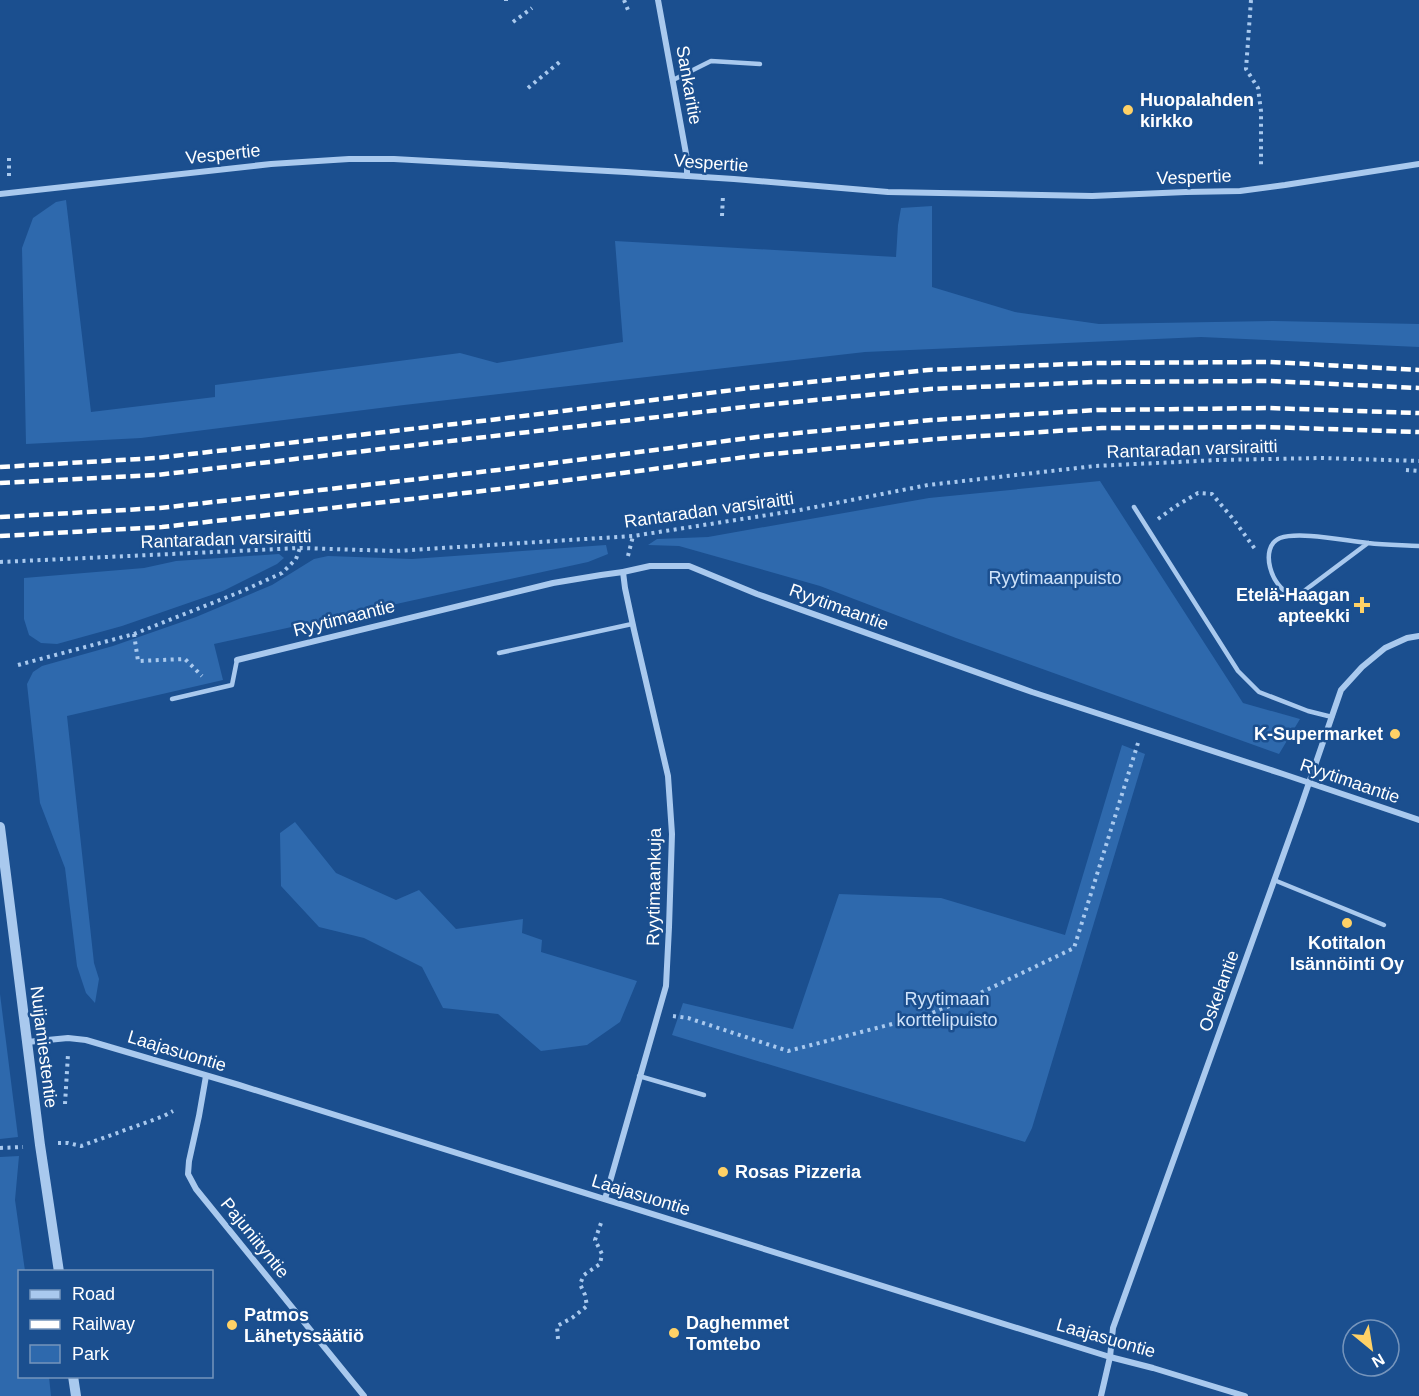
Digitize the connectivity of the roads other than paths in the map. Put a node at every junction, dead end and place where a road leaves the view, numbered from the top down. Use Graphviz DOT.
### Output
graph roads {
  1 [pos="658,0"];
  2 [pos="760,63"];
  3 [pos="673,81"];
  4 [pos="1419,164"];
  5 [pos="687,176"];
  6 [pos="0,194"];
  7 [pos="1134,507"];
  8 [pos="1368,543"];
  9 [pos="1419,546"];
  10 [pos="624,572"];
  11 [pos="632,624"];
  12 [pos="1419,636"];
  13 [pos="499,653"];
  14 [pos="237,660"];
  15 [pos="172,699"];
  16 [pos="1332,717"];
  17 [pos="1310,783"];
  18 [pos="1419,820"];
  19 [pos="0,827"];
  20 [pos="1275,880"];
  21 [pos="1384,924"];
  22 [pos="27,1042"];
  23 [pos="206,1076"];
  24 [pos="639,1076"];
  25 [pos="704,1095"];
  26 [pos="605,1199"];
  27 [pos="59,1270"];
  28 [pos="1110,1357"];
  29 [pos="73,1378"];
  30 [pos="76,1396"];
  31 [pos="364,1396"];
  32 [pos="1101,1396"];
  33 [pos="1245,1396"];
  1 -- 3 [label="street, Sankaritie"];
  2 -- 3 [label="lane"];
  3 -- 5 [label="street, Sankaritie"];
  4 -- 5 [label="street, Vespertie"];
  5 -- 6 [label="street, Vespertie"];
  7 -- 16 [label="lane"];
  8 -- 8 [label="lane"];
  8 -- 9 [label="lane"];
  10 -- 11 [label="street, Ryytimaankuja"];
  10 -- 14 [label="street, Ryytimaantie"];
  10 -- 17 [label="street, Ryytimaantie"];
  11 -- 13 [label="lane"];
  11 -- 24 [label="street, Ryytimaankuja"];
  12 -- 16 [label="street, Oskelantie"];
  14 -- 15 [label="lane"];
  16 -- 17 [label="street, Oskelantie"];
  17 -- 18 [label="street, Ryytimaantie"];
  17 -- 20 [label="street, Oskelantie"];
  19 -- 22 [label="street, Nuijamiestentie"];
  20 -- 21 [label="lane"];
  20 -- 28 [label="street, Oskelantie"];
  22 -- 23 [label="street, Laajasuontie"];
  22 -- 27 [label="street, Nuijamiestentie"];
  23 -- 26 [label="street, Laajasuontie"];
  23 -- 31 [label="street, Pajuniityntie"];
  24 -- 25 [label="lane"];
  24 -- 26 [label="street, Ryytimaankuja"];
  26 -- 28 [label="street, Laajasuontie"];
  28 -- 32 [label="street, Oskelantie"];
  28 -- 33 [label="street, Laajasuontie"];
  29 -- 30 [label="street"];
}
